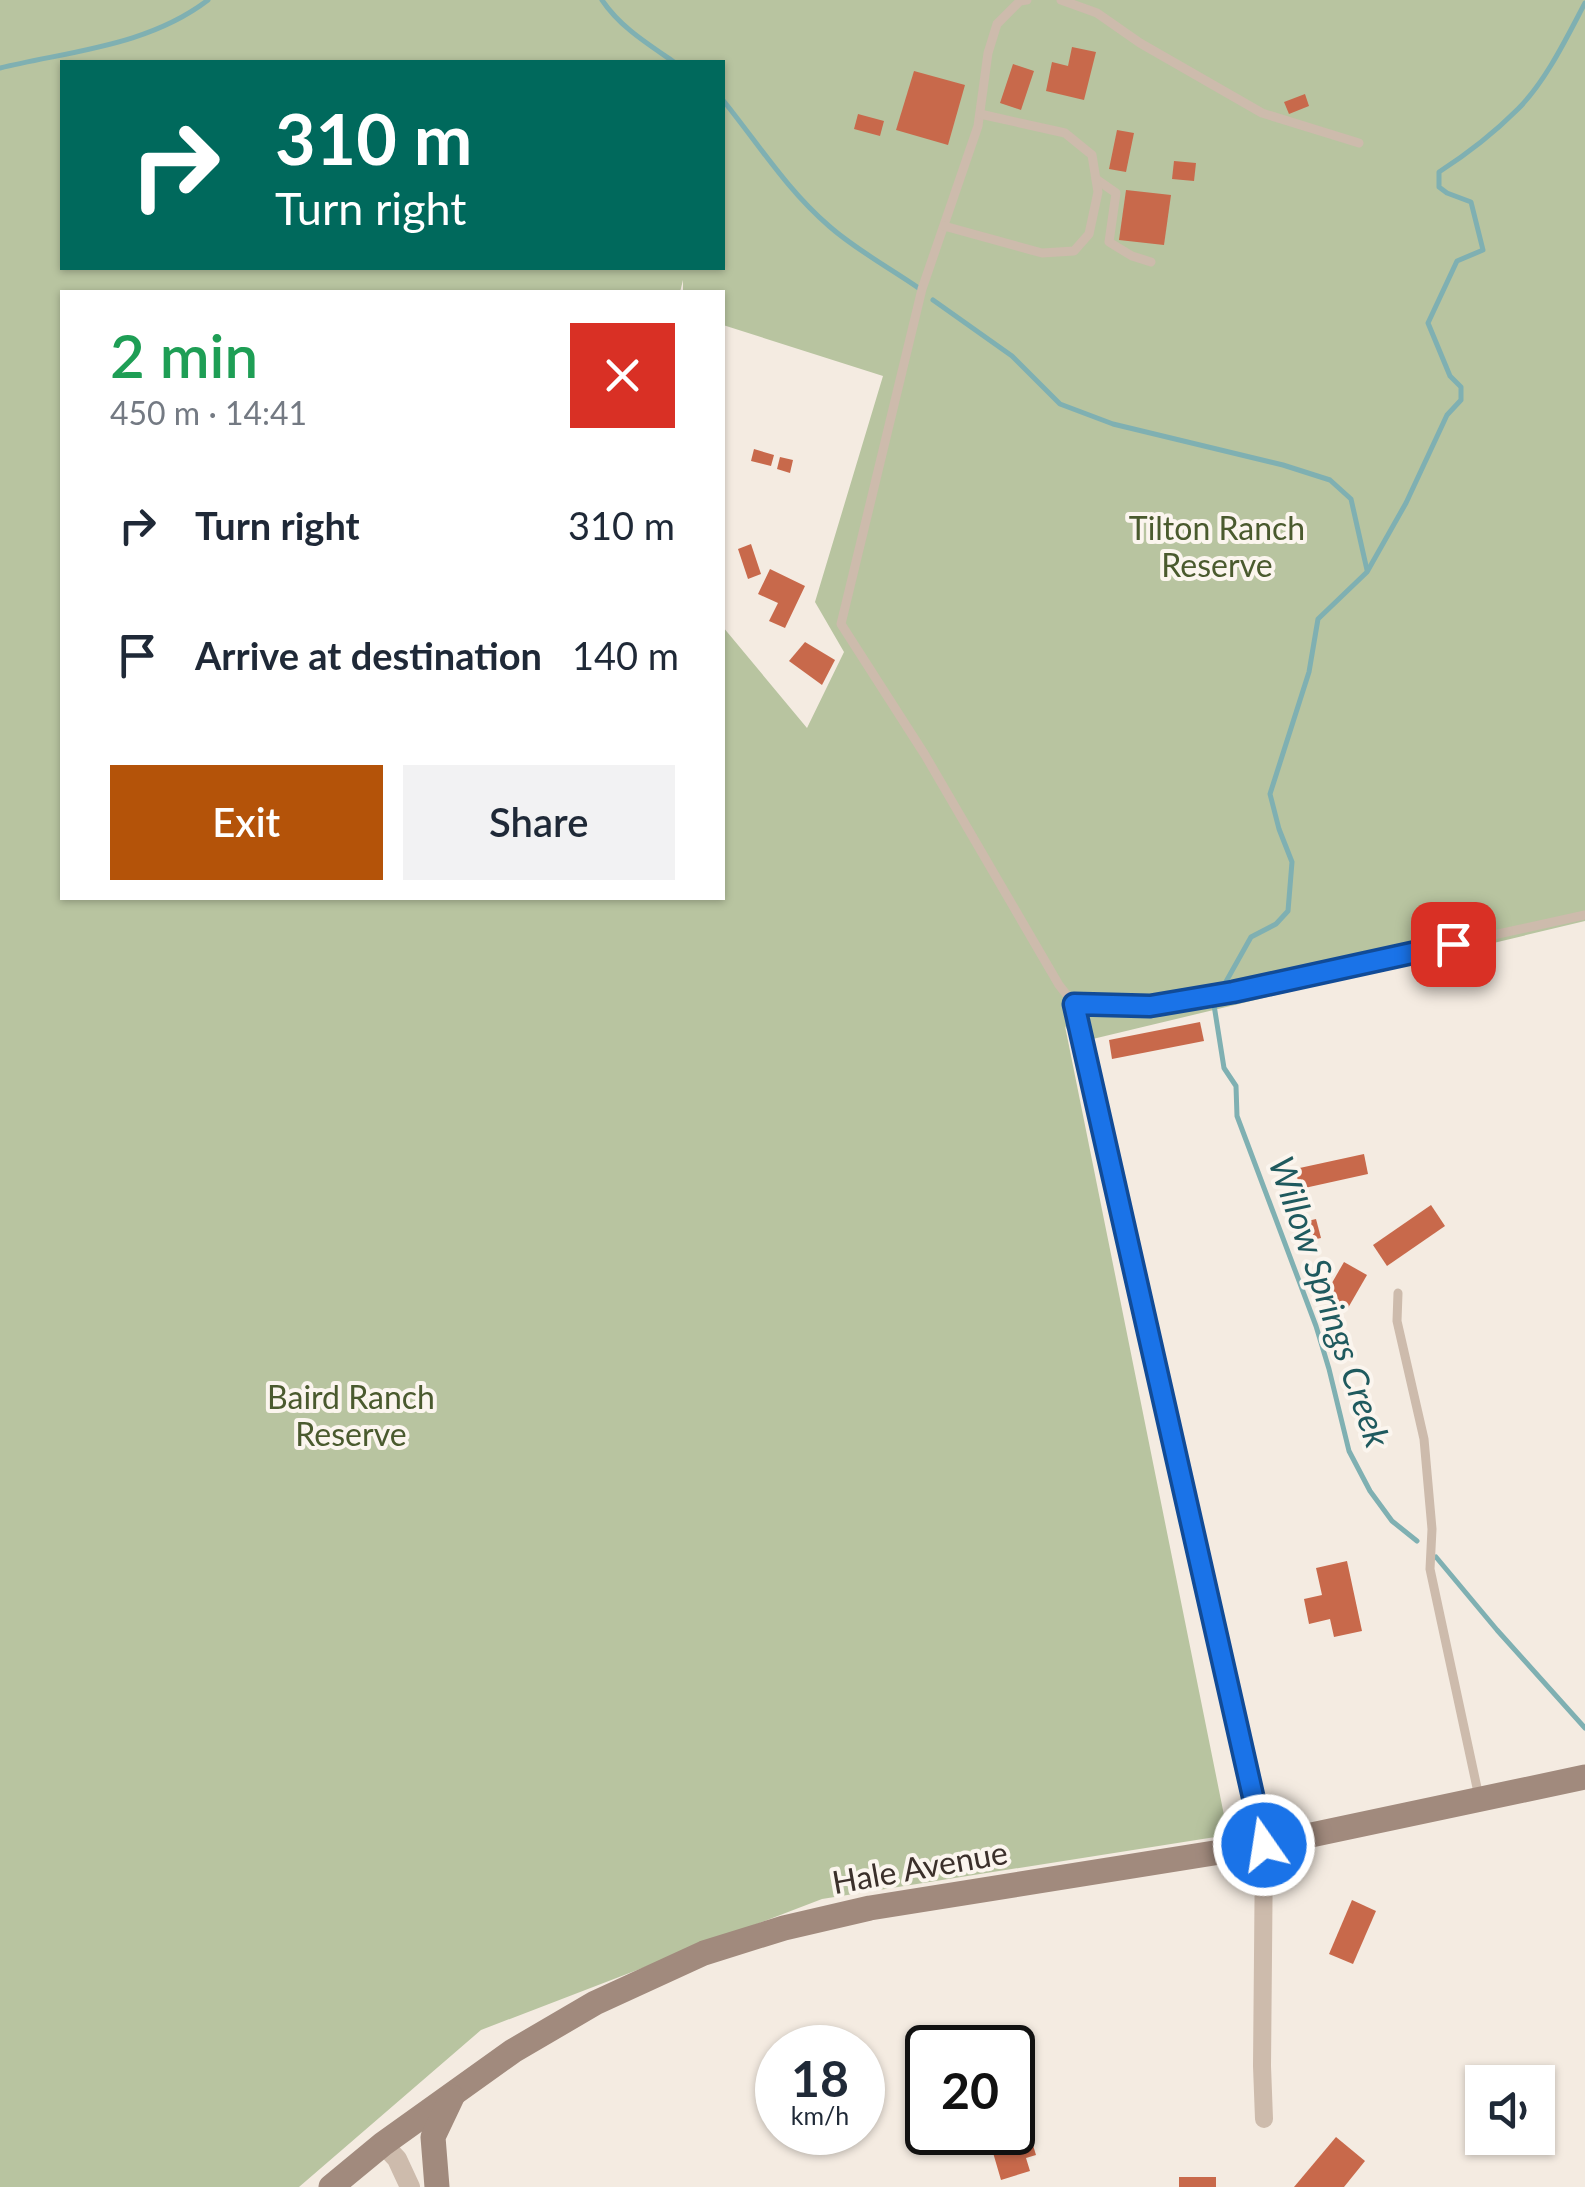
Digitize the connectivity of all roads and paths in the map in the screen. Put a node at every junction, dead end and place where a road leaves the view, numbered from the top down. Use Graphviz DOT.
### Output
graph roads {
  1 [pos="1026,0"];
  2 [pos="1061,0"];
  3 [pos="980,114"];
  4 [pos="1359,143"];
  5 [pos="1096,179"];
  6 [pos="944,226"];
  7 [pos="1151,262"];
  8 [pos="1585,916"];
  9 [pos="1074,1004"];
  10 [pos="1398,1293"];
  11 [pos="1585,1777"];
  12 [pos="1479,1800"];
  13 [pos="1264,1845"];
  14 [pos="454,2093"];
  15 [pos="1264,2119"];
  16 [pos="383,2144"];
  17 [pos="332,2187"];
  18 [pos="410,2187"];
  19 [pos="437,2187"];
  1 -- 3 [label="lane"];
  2 -- 4 [label="lane"];
  3 -- 5 [label="lane"];
  3 -- 6 [label="lane"];
  5 -- 6 [label="lane"];
  5 -- 7 [label="lane"];
  6 -- 9 [label="lane"];
  8 -- 9 [label="lane"];
  9 -- 13 [label="lane"];
  10 -- 12 [label="lane"];
  11 -- 12 [label="main road, Hale Avenue"];
  12 -- 13 [label="main road, Hale Avenue"];
  13 -- 14 [label="main road, Hale Avenue"];
  13 -- 15 [label="street"];
  14 -- 16 [label="main road, Hale Avenue"];
  14 -- 19 [label="main road"];
  16 -- 17 [label="main road, Hale Avenue"];
  16 -- 18 [label="street"];
}
